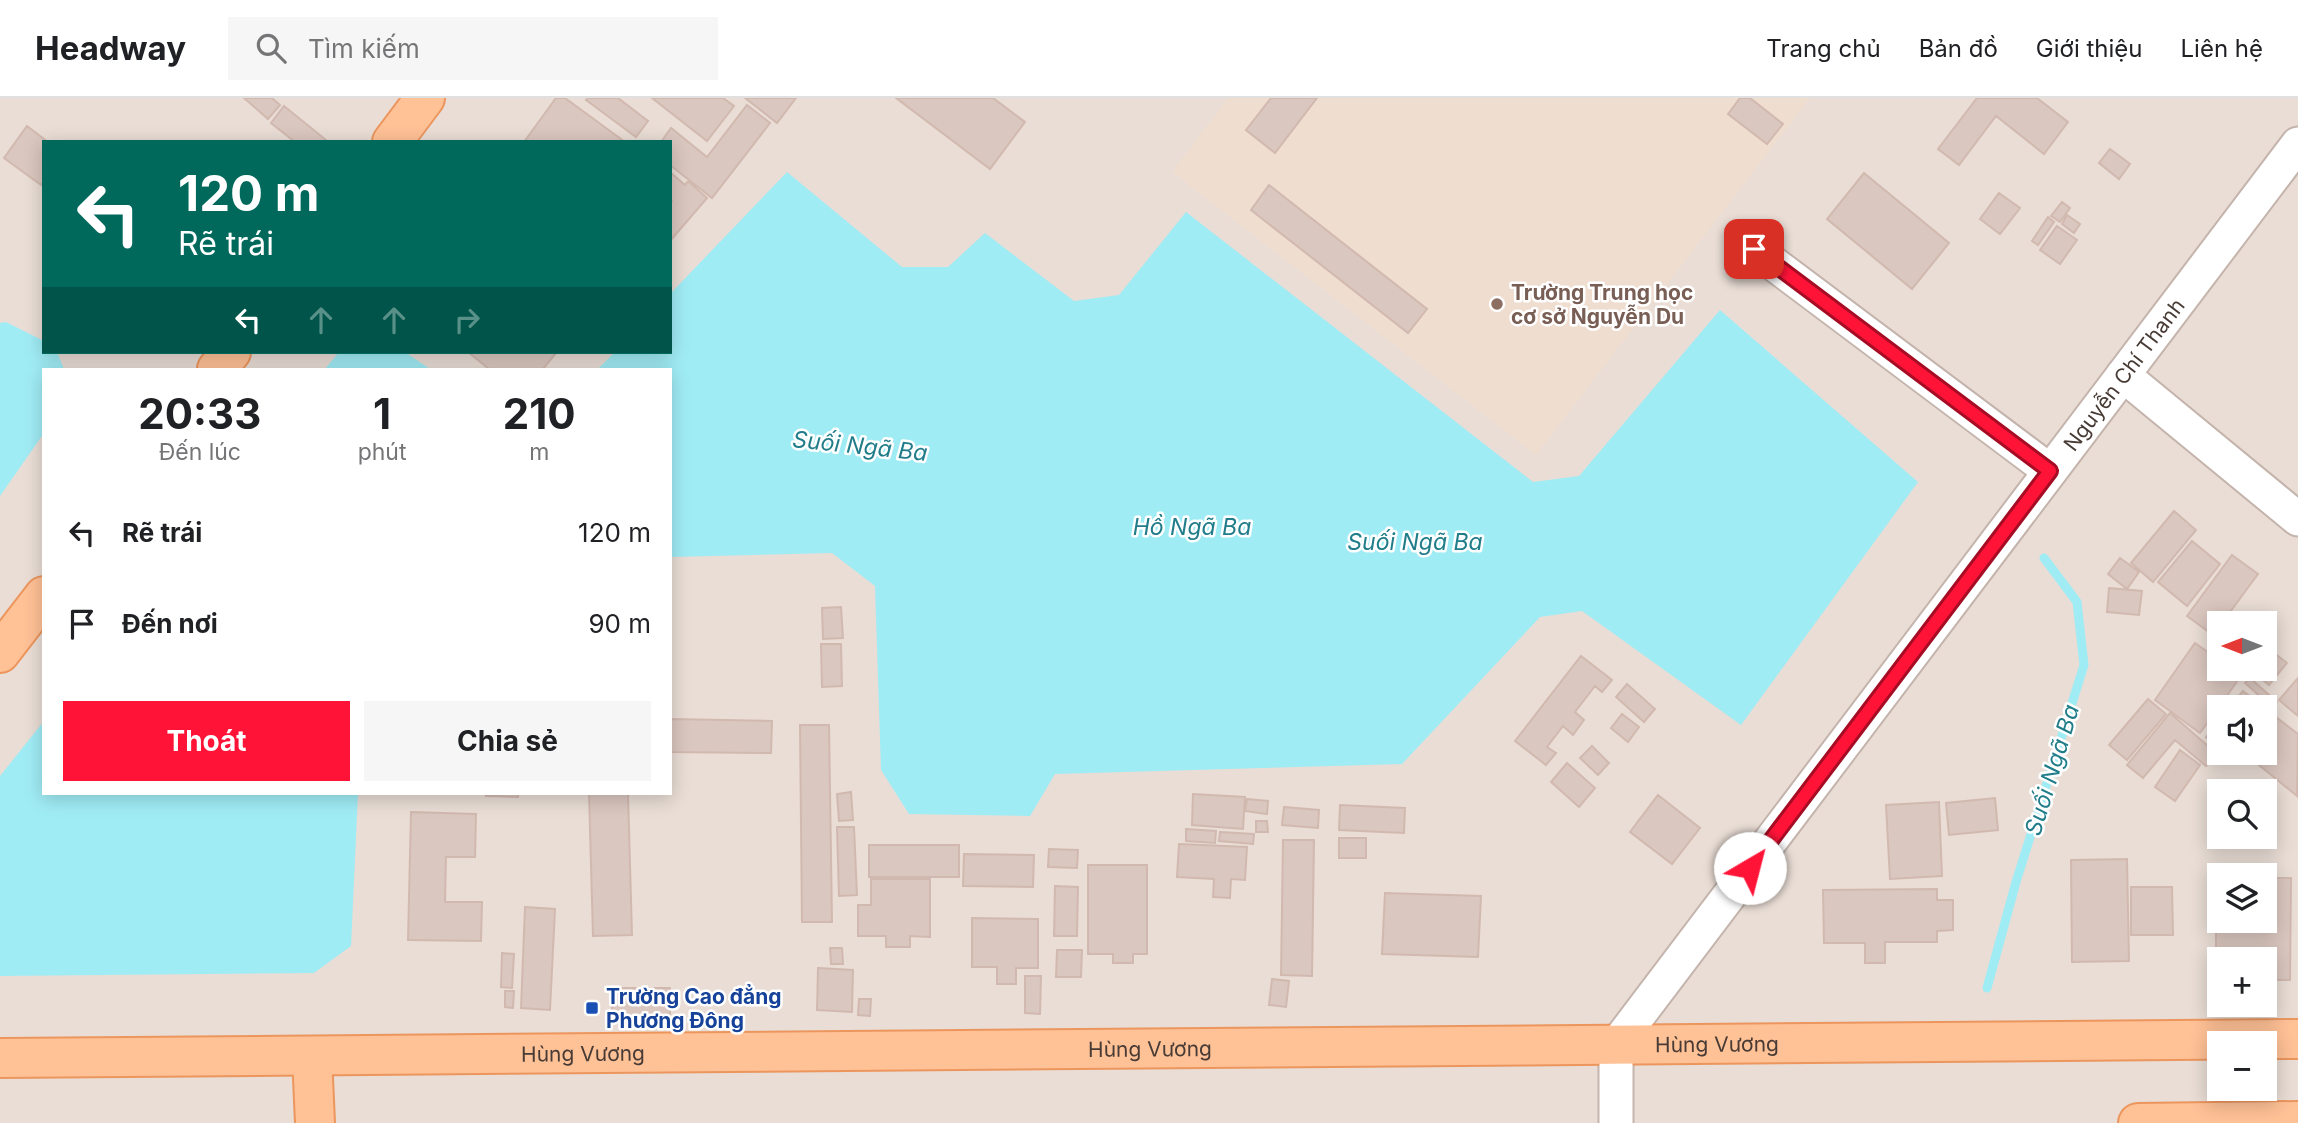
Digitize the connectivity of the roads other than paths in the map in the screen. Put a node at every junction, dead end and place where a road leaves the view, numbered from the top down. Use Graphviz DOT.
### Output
graph roads {
  1 [pos="425,98"];
  2 [pos="394,140"];
  3 [pos="2298,144"];
  4 [pos="1754,249"];
  5 [pos="229,354"];
  6 [pos="218,368"];
  7 [pos="2123,375"];
  8 [pos="2050,471"];
  9 [pos="2298,519"];
  10 [pos="42,599"];
  11 [pos="0,653"];
  12 [pos="2298,1039"];
  13 [pos="1616,1045"];
  14 [pos="312,1056"];
  15 [pos="0,1058"];
  16 [pos="2298,1121"];
  17 [pos="315,1123"];
  18 [pos="1616,1123"];
  19 [pos="2138,1123"];
  1 -- 2 [label="main road"];
  3 -- 7 [label="street, Nguyễn Chí Thanh"];
  4 -- 8 [label="street"];
  5 -- 6 [label="main road"];
  7 -- 8 [label="street, Nguyễn Chí Thanh"];
  7 -- 9 [label="street"];
  8 -- 13 [label="street, Nguyễn Chí Thanh"];
  10 -- 11 [label="main road"];
  12 -- 13 [label="main road, Hùng Vương"];
  13 -- 14 [label="main road, Hùng Vương"];
  13 -- 18 [label="street"];
  14 -- 15 [label="main road, Hùng Vương"];
  14 -- 17 [label="main road"];
  16 -- 19 [label="main road"];
}
